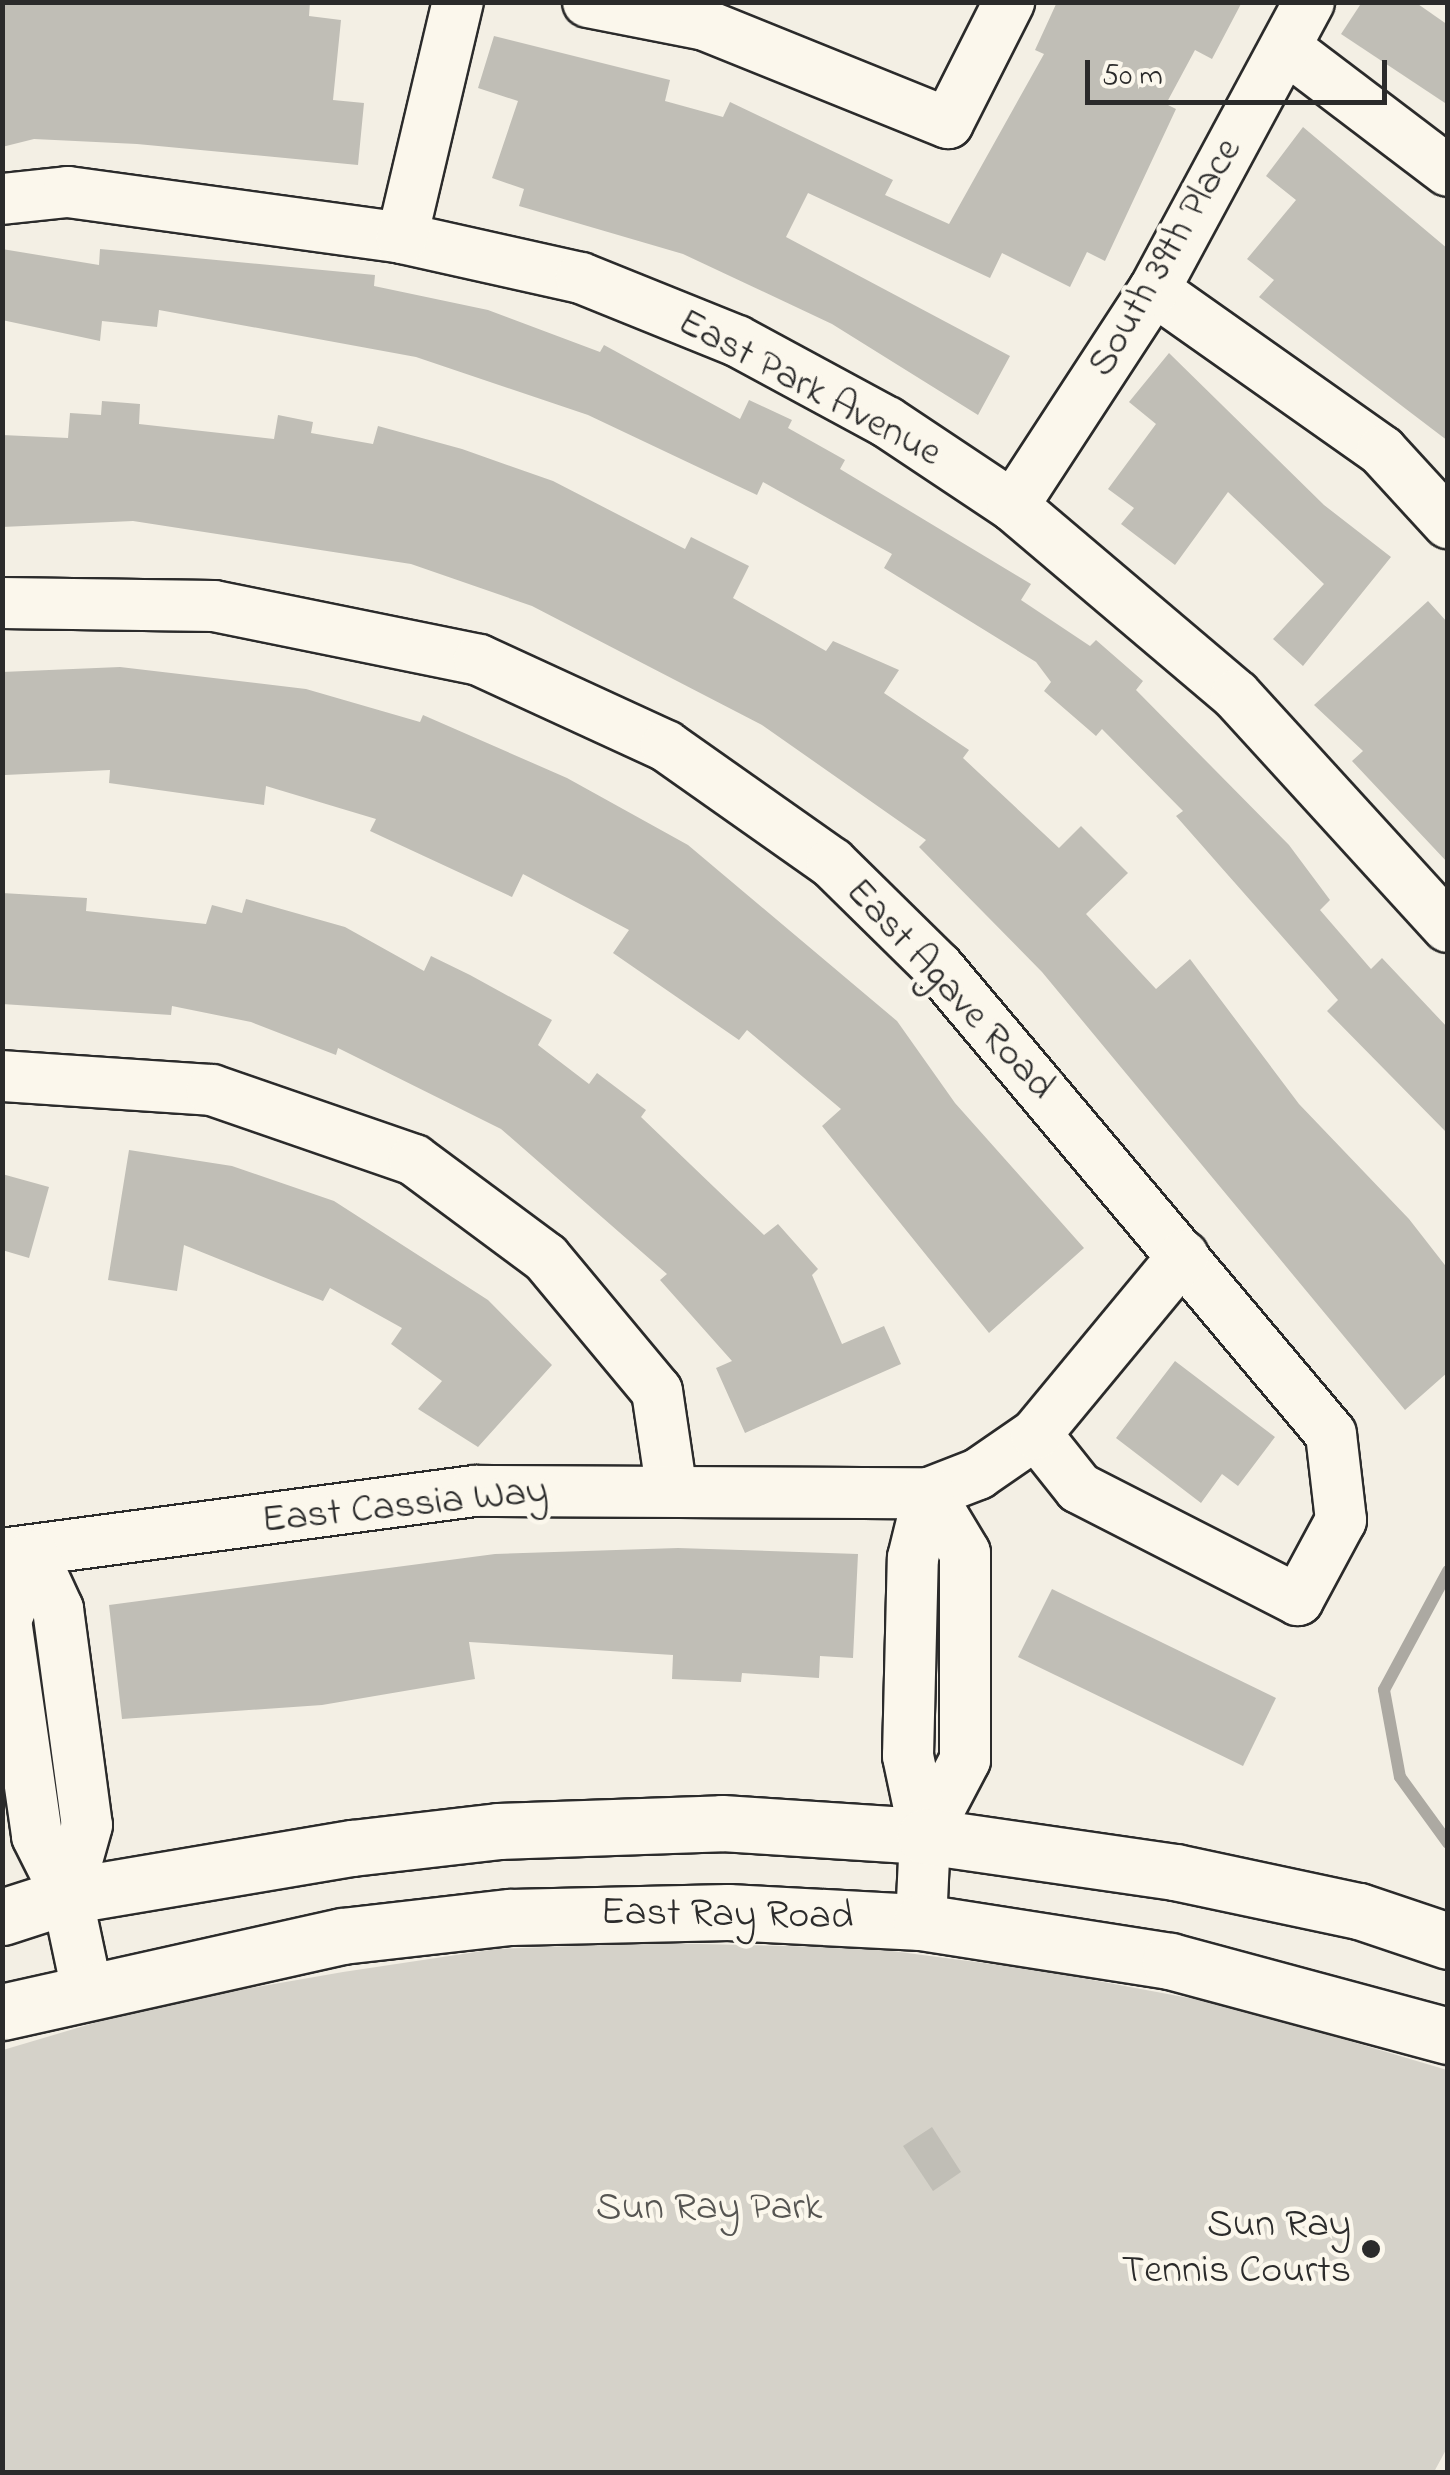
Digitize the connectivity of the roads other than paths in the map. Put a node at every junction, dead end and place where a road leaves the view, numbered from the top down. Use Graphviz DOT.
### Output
graph roads {
  1 [pos="458,2"];
  2 [pos="588,2"];
  3 [pos="1010,2"];
  4 [pos="1309,2"];
  5 [pos="1286,48"];
  6 [pos="1448,171"];
  7 [pos="2,200"];
  8 [pos="402,238"];
  9 [pos="1154,290"];
  10 [pos="1013,506"];
  11 [pos="1448,523"];
  12 [pos="2,602"];
  13 [pos="1448,927"];
  14 [pos="2,1076"];
  15 [pos="1183,1256"];
  16 [pos="1036,1434"];
  17 [pos="671,1486"];
  18 [pos="929,1492"];
  19 [pos="18,1554"];
  20 [pos="926,1836"];
  21 [pos="67,1896"];
  22 [pos="2,1917"];
  23 [pos="922,1922"];
  24 [pos="1448,1941"];
  25 [pos="86,1990"];
  26 [pos="2,2012"];
  27 [pos="1448,2036"];
  1 -- 8 [label="street"];
  2 -- 3 [label="street"];
  4 -- 5 [label="street, South 39th Place"];
  5 -- 6 [label="street"];
  5 -- 9 [label="street, South 39th Place"];
  7 -- 8 [label="street, East Park Avenue"];
  8 -- 10 [label="street, East Park Avenue"];
  9 -- 10 [label="street, South 39th Place"];
  9 -- 11 [label="street"];
  10 -- 13 [label="street, East Park Avenue"];
  12 -- 15 [label="street, East Agave Road"];
  14 -- 17 [label="street"];
  15 -- 16 [label="street"];
  15 -- 16 [label="street, East Agave Road"];
  16 -- 18 [label="street"];
  17 -- 18 [label="street, East Cassia Way"];
  17 -- 19 [label="street, East Cassia Way"];
  18 -- 20 [label="street"];
  19 -- 21 [label="street"];
  20 -- 21 [label="main road"];
  20 -- 23 [label="street"];
  20 -- 24 [label="main road"];
  21 -- 22 [label="main road"];
  21 -- 25 [label="street"];
  23 -- 25 [label="main road, East Ray Road"];
  23 -- 27 [label="main road, East Ray Road"];
  25 -- 26 [label="main road, East Ray Road"];
}
